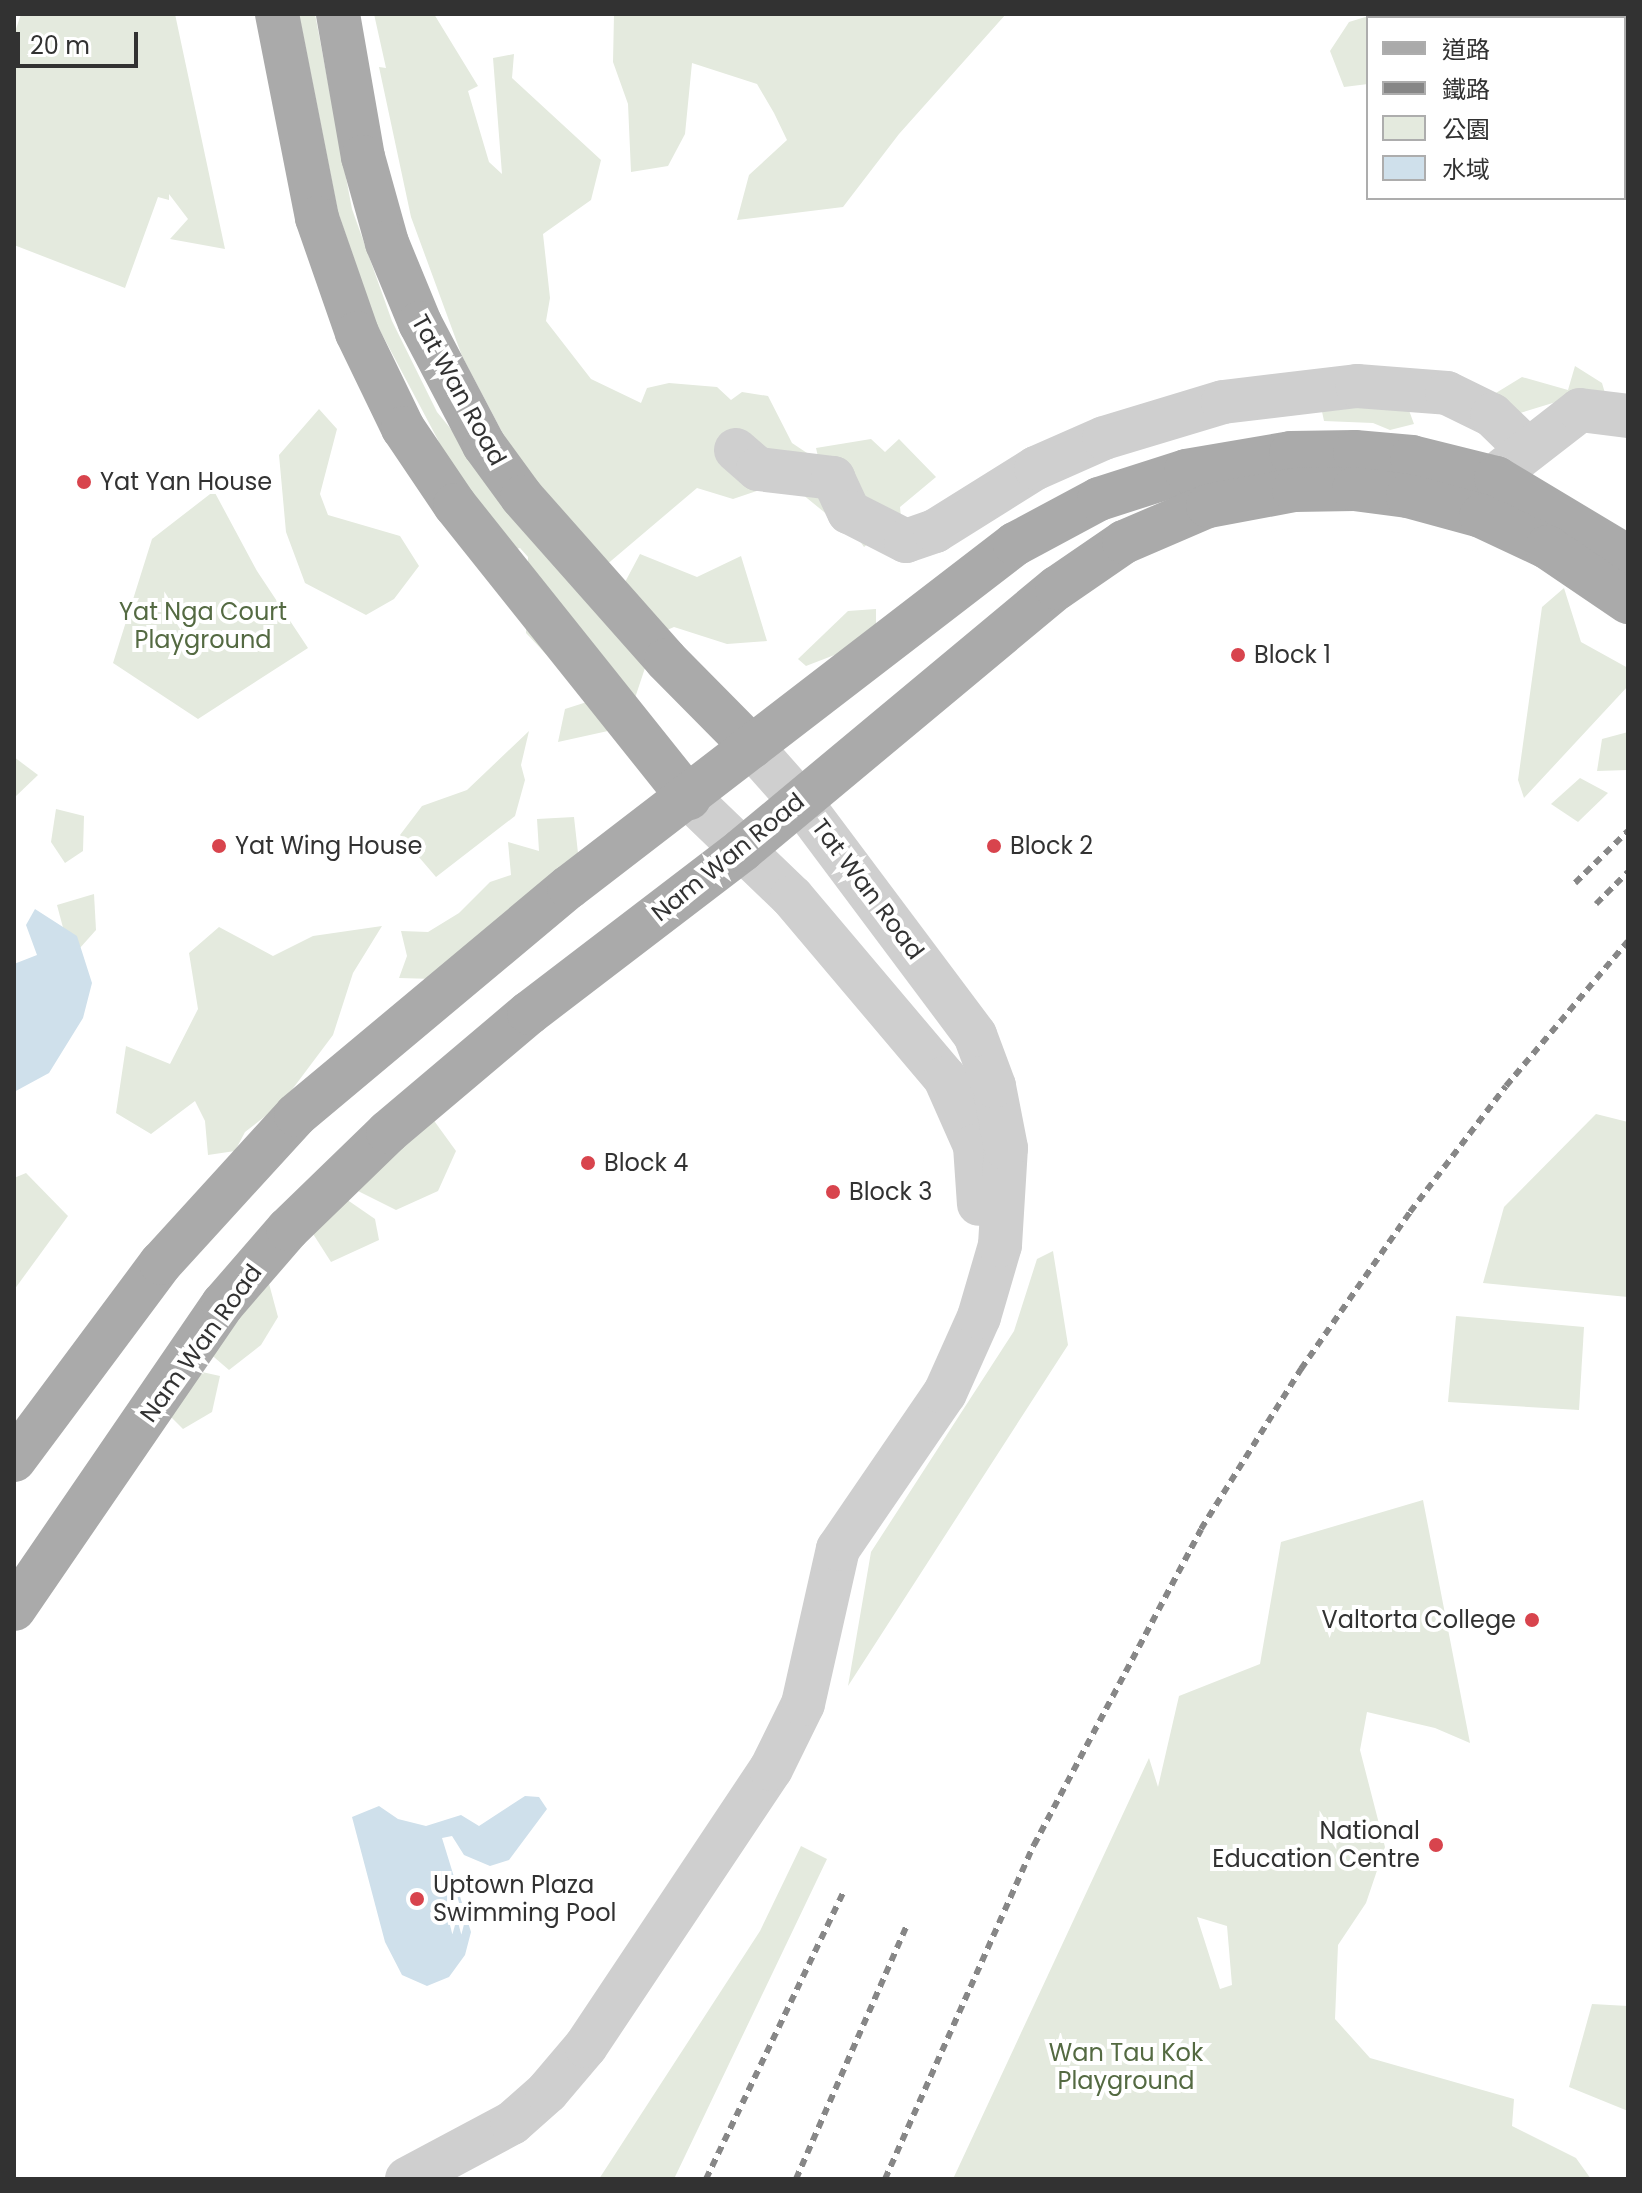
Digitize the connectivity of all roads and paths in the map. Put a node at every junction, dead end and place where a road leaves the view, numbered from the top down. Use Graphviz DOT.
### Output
graph roads {
  1 [pos="277,14"];
  2 [pos="338,14"];
  3 [pos="1628,416"];
  4 [pos="736,450"];
  5 [pos="1501,481"];
  6 [pos="1628,557"];
  7 [pos="1628,602"];
  8 [pos="752,747"];
  9 [pos="689,798"];
  10 [pos="799,800"];
  11 [pos="742,850"];
  12 [pos="14,1460"];
  13 [pos="813,1534"];
  14 [pos="14,1609"];
  15 [pos="407,2179"];
  1 -- 9 [label="main road"];
  2 -- 8 [label="main road, Tat Wan Road"];
  3 -- 5 [label="street"];
  4 -- 5 [label="street"];
  5 -- 6 [label="main road, Nam Wan Road"];
  5 -- 7 [label="main road, Nam Wan Road"];
  5 -- 8 [label="main road, Nam Wan Road"];
  5 -- 10 [label="main road, Nam Wan Road"];
  8 -- 9 [label="main road, Nam Wan Road"];
  8 -- 10 [label="street, Tat Wan Road"];
  9 -- 11 [label="street"];
  9 -- 12 [label="main road, Nam Wan Road"];
  10 -- 11 [label="main road, Nam Wan Road"];
  10 -- 15 [label="street, Tat Wan Road"];
  11 -- 13 [label="street"];
  11 -- 14 [label="main road, Nam Wan Road"];
}
